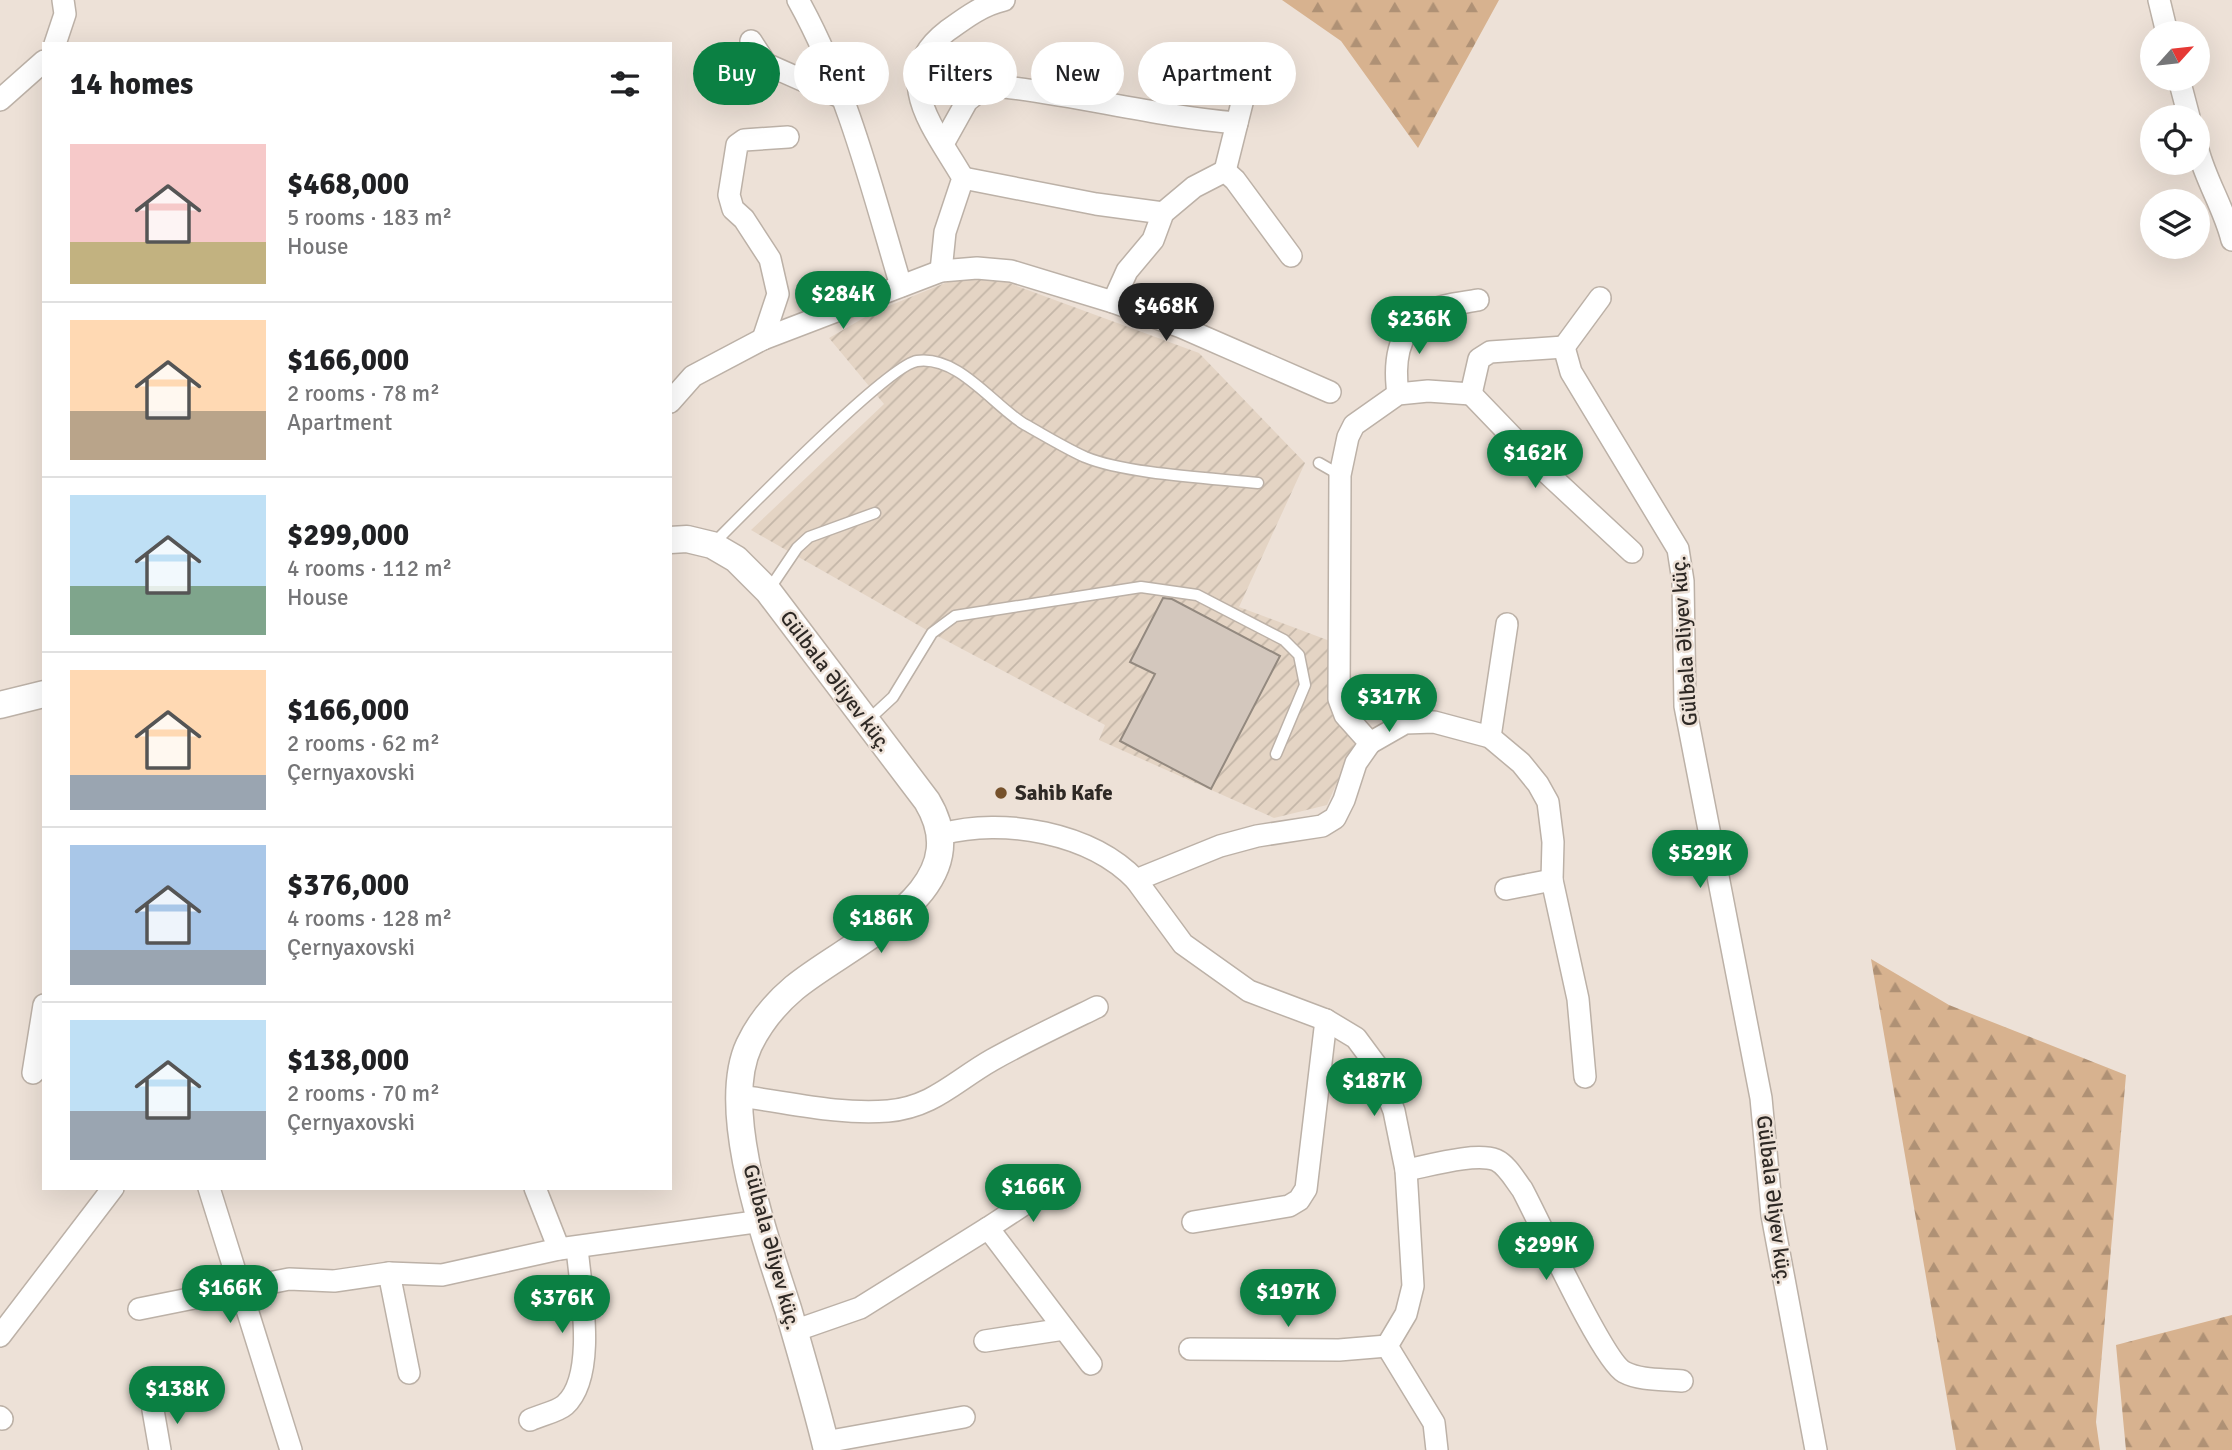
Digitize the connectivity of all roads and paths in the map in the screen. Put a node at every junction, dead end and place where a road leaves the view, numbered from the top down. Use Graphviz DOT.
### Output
graph roads {
  1 [pos="63,0"];
  2 [pos="798,0"];
  3 [pos="1004,0"];
  4 [pos="2159,0"];
  5 [pos="2164,21"];
  6 [pos="751,41"];
  7 [pos="56,42"];
  8 [pos="821,42"];
  9 [pos="42,63"];
  10 [pos="794,76"];
  11 [pos="0,100"];
  12 [pos="847,105"];
  13 [pos="1241,105"];
  14 [pos="1237,123"];
  15 [pos="788,137"];
  16 [pos="943,144"];
  17 [pos="1225,171"];
  18 [pos="2207,175"];
  19 [pos="963,178"];
  20 [pos="1163,213"];
  21 [pos="2232,240"];
  22 [pos="1291,256"];
  23 [pos="941,271"];
  24 [pos="901,286"];
  25 [pos="1600,298"];
  26 [pos="1478,300"];
  27 [pos="1113,302"];
  28 [pos="763,339"];
  29 [pos="1564,347"];
  30 [pos="1330,392"];
  31 [pos="1398,394"];
  32 [pos="1471,394"];
  33 [pos="672,400"];
  34 [pos="1319,463"];
  35 [pos="1340,475"];
  36 [pos="1258,484"];
  37 [pos="875,513"];
  38 [pos="672,540"];
  39 [pos="712,545"];
  40 [pos="1632,552"];
  41 [pos="768,591"];
  42 [pos="1507,624"];
  43 [pos="42,694"];
  44 [pos="0,705"];
  45 [pos="866,722"];
  46 [pos="1490,737"];
  47 [pos="1370,743"];
  48 [pos="1276,754"];
  49 [pos="942,834"];
  50 [pos="1136,880"];
  51 [pos="1552,880"];
  52 [pos="1506,889"];
  53 [pos="1097,1007"];
  54 [pos="42,1017"];
  55 [pos="1326,1020"];
  56 [pos="33,1073"];
  57 [pos="1584,1077"];
  58 [pos="738,1096"];
  59 [pos="1406,1170"];
  60 [pos="1055,1184"];
  61 [pos="111,1190"];
  62 [pos="210,1190"];
  63 [pos="536,1190"];
  64 [pos="762,1222"];
  65 [pos="1193,1222"];
  66 [pos="988,1228"];
  67 [pos="568,1248"];
  68 [pos="389,1273"];
  69 [pos="241,1289"];
  70 [pos="139,1309"];
  71 [pos="1065,1329"];
  72 [pos="794,1331"];
  73 [pos="0,1336"];
  74 [pos="985,1341"];
  75 [pos="1387,1346"];
  76 [pos="1190,1349"];
  77 [pos="1091,1364"];
  78 [pos="409,1373"];
  79 [pos="1682,1381"];
  80 [pos="153,1410"];
  81 [pos="964,1416"];
  82 [pos="530,1420"];
  83 [pos="826,1446"];
  84 [pos="160,1450"];
  85 [pos="291,1450"];
  86 [pos="1437,1450"];
  87 [pos="1816,1450"];
  1 -- 7 [label="street"];
  2 -- 8 [label="street"];
  3 -- 16 [label="street"];
  4 -- 5 [label="street"];
  6 -- 10 [label="street"];
  9 -- 11 [label="street"];
  12 -- 24 [label="street"];
  13 -- 14 [label="street"];
  14 -- 16 [label="street"];
  14 -- 17 [label="street"];
  15 -- 28 [label="street"];
  16 -- 19 [label="street"];
  17 -- 20 [label="street"];
  17 -- 22 [label="street"];
  18 -- 21 [label="street"];
  19 -- 20 [label="street"];
  19 -- 23 [label="street"];
  20 -- 27 [label="street"];
  23 -- 24 [label="street"];
  23 -- 27 [label="street"];
  24 -- 28 [label="street"];
  25 -- 29 [label="street"];
  26 -- 31 [label="street"];
  27 -- 30 [label="street"];
  28 -- 33 [label="street"];
  29 -- 32 [label="street"];
  29 -- 87 [label="street, Gülbala Əliyev küç."];
  31 -- 32 [label="street"];
  31 -- 35 [label="street"];
  32 -- 40 [label="street"];
  34 -- 35 [label="lane"];
  35 -- 47 [label="street"];
  36 -- 39 [label="lane"];
  37 -- 41 [label="lane"];
  38 -- 39 [label="street"];
  39 -- 41 [label="street, Gülbala Əliyev küç."];
  41 -- 45 [label="street, Gülbala Əliyev küç."];
  42 -- 46 [label="street"];
  43 -- 44 [label="street"];
  45 -- 48 [label="lane"];
  45 -- 49 [label="street, Gülbala Əliyev küç."];
  46 -- 47 [label="street"];
  46 -- 51 [label="street"];
  47 -- 50 [label="street"];
  49 -- 50 [label="street"];
  49 -- 58 [label="street, Gülbala Əliyev küç."];
  50 -- 55 [label="street"];
  51 -- 52 [label="street"];
  51 -- 57 [label="street"];
  53 -- 58 [label="street"];
  54 -- 56 [label="street"];
  55 -- 59 [label="street"];
  55 -- 65 [label="street"];
  58 -- 64 [label="street, Gülbala Əliyev küç."];
  59 -- 75 [label="street"];
  59 -- 79 [label="street"];
  60 -- 66 [label="street"];
  61 -- 73 [label="street"];
  62 -- 69 [label="street"];
  63 -- 67 [label="street"];
  64 -- 67 [label="street"];
  64 -- 72 [label="street, Gülbala Əliyev küç."];
  66 -- 71 [label="street"];
  66 -- 72 [label="street"];
  67 -- 68 [label="street"];
  67 -- 82 [label="street"];
  68 -- 69 [label="street"];
  68 -- 78 [label="street"];
  69 -- 70 [label="street"];
  69 -- 85 [label="street"];
  71 -- 74 [label="street"];
  71 -- 77 [label="street"];
  72 -- 83 [label="street, Gülbala Əliyev küç."];
  75 -- 76 [label="street"];
  75 -- 86 [label="street"];
  80 -- 84 [label="street"];
  81 -- 83 [label="street"];
}
